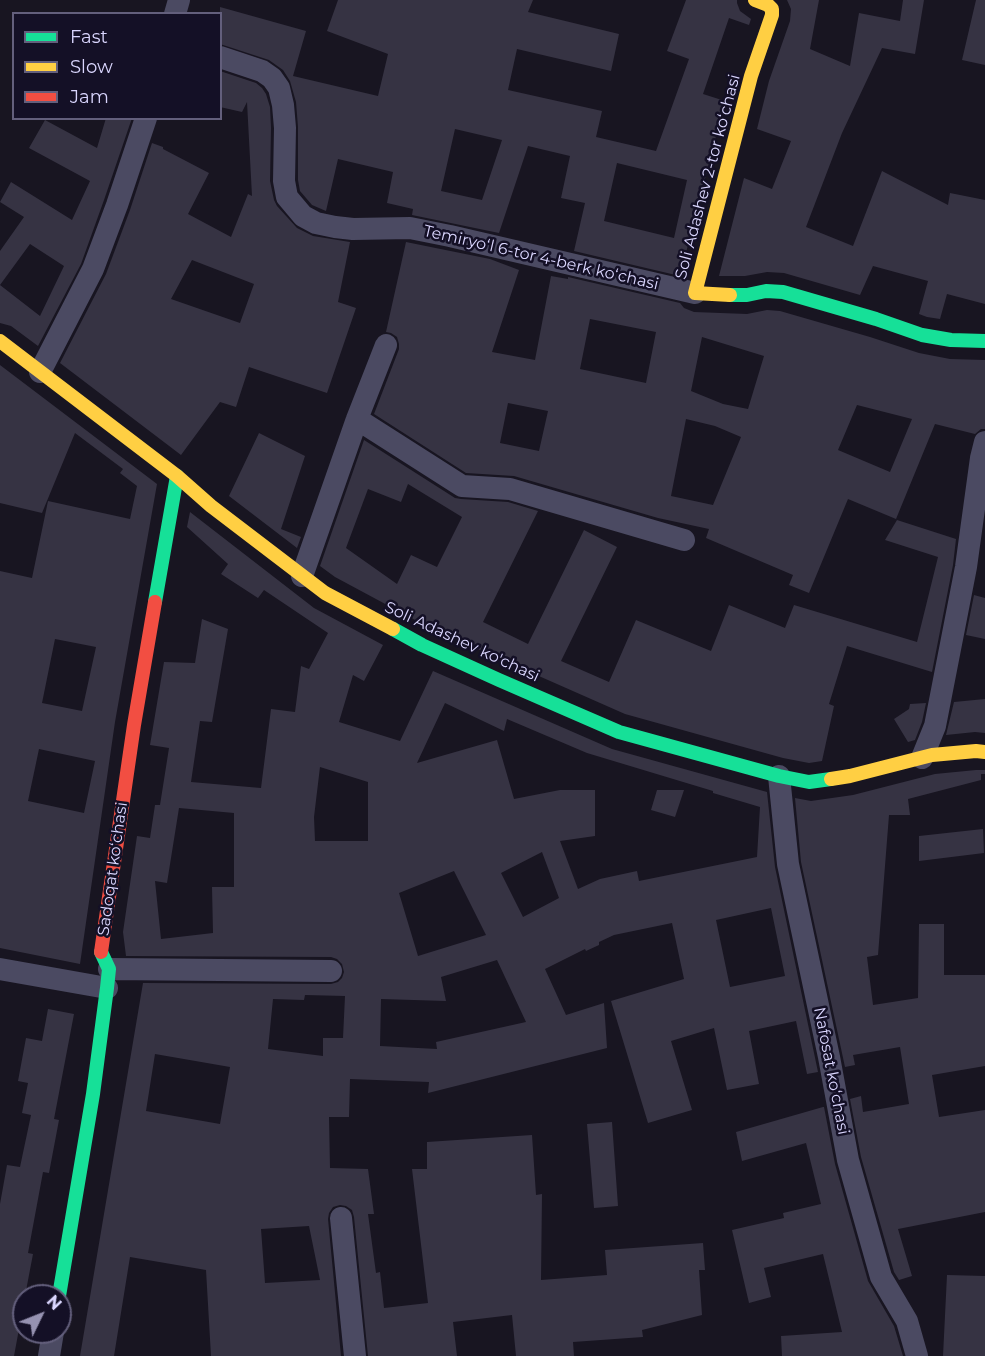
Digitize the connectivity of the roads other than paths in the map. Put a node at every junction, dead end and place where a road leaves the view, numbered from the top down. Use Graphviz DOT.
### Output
graph roads {
  1 [pos="755,0"];
  2 [pos="222,58"];
  3 [pos="145,120"];
  4 [pos="695,293"];
  5 [pos="0,341"];
  6 [pos="985,341"];
  7 [pos="386,345"];
  8 [pos="40,372"];
  9 [pos="357,419"];
  10 [pos="985,442"];
  11 [pos="177,476"];
  12 [pos="684,540"];
  13 [pos="302,576"];
  14 [pos="985,752"];
  15 [pos="922,758"];
  16 [pos="779,776"];
  17 [pos="0,969"];
  18 [pos="332,971"];
  19 [pos="108,979"];
  20 [pos="341,1218"];
  21 [pos="61,1284"];
  22 [pos="355,1356"];
  23 [pos="917,1356"];
  1 -- 4 [label="street, Soli Adashev 2-tor koʻchasi"];
  2 -- 4 [label="street, Temiryoʻl 6-tor 4-berk koʻchasi"];
  3 -- 8 [label="street"];
  4 -- 6 [label="street, Soli Adashev 2-tor koʻchasi"];
  5 -- 8 [label="street, Soli Adashev ko'chasi"];
  7 -- 9 [label="street"];
  8 -- 11 [label="street, Soli Adashev ko'chasi"];
  9 -- 12 [label="street"];
  9 -- 13 [label="street"];
  10 -- 15 [label="street"];
  11 -- 13 [label="street, Soli Adashev ko'chasi"];
  11 -- 19 [label="street, Sadoqat koʻchasi"];
  13 -- 16 [label="street, Soli Adashev ko'chasi"];
  14 -- 15 [label="street, Soli Adashev ko'chasi"];
  15 -- 16 [label="street, Soli Adashev ko'chasi"];
  16 -- 23 [label="street, Nafosat koʻchasi"];
  17 -- 19 [label="street"];
  18 -- 19 [label="street"];
  19 -- 21 [label="street, Sadoqat koʻchasi"];
  20 -- 22 [label="street"];
}
